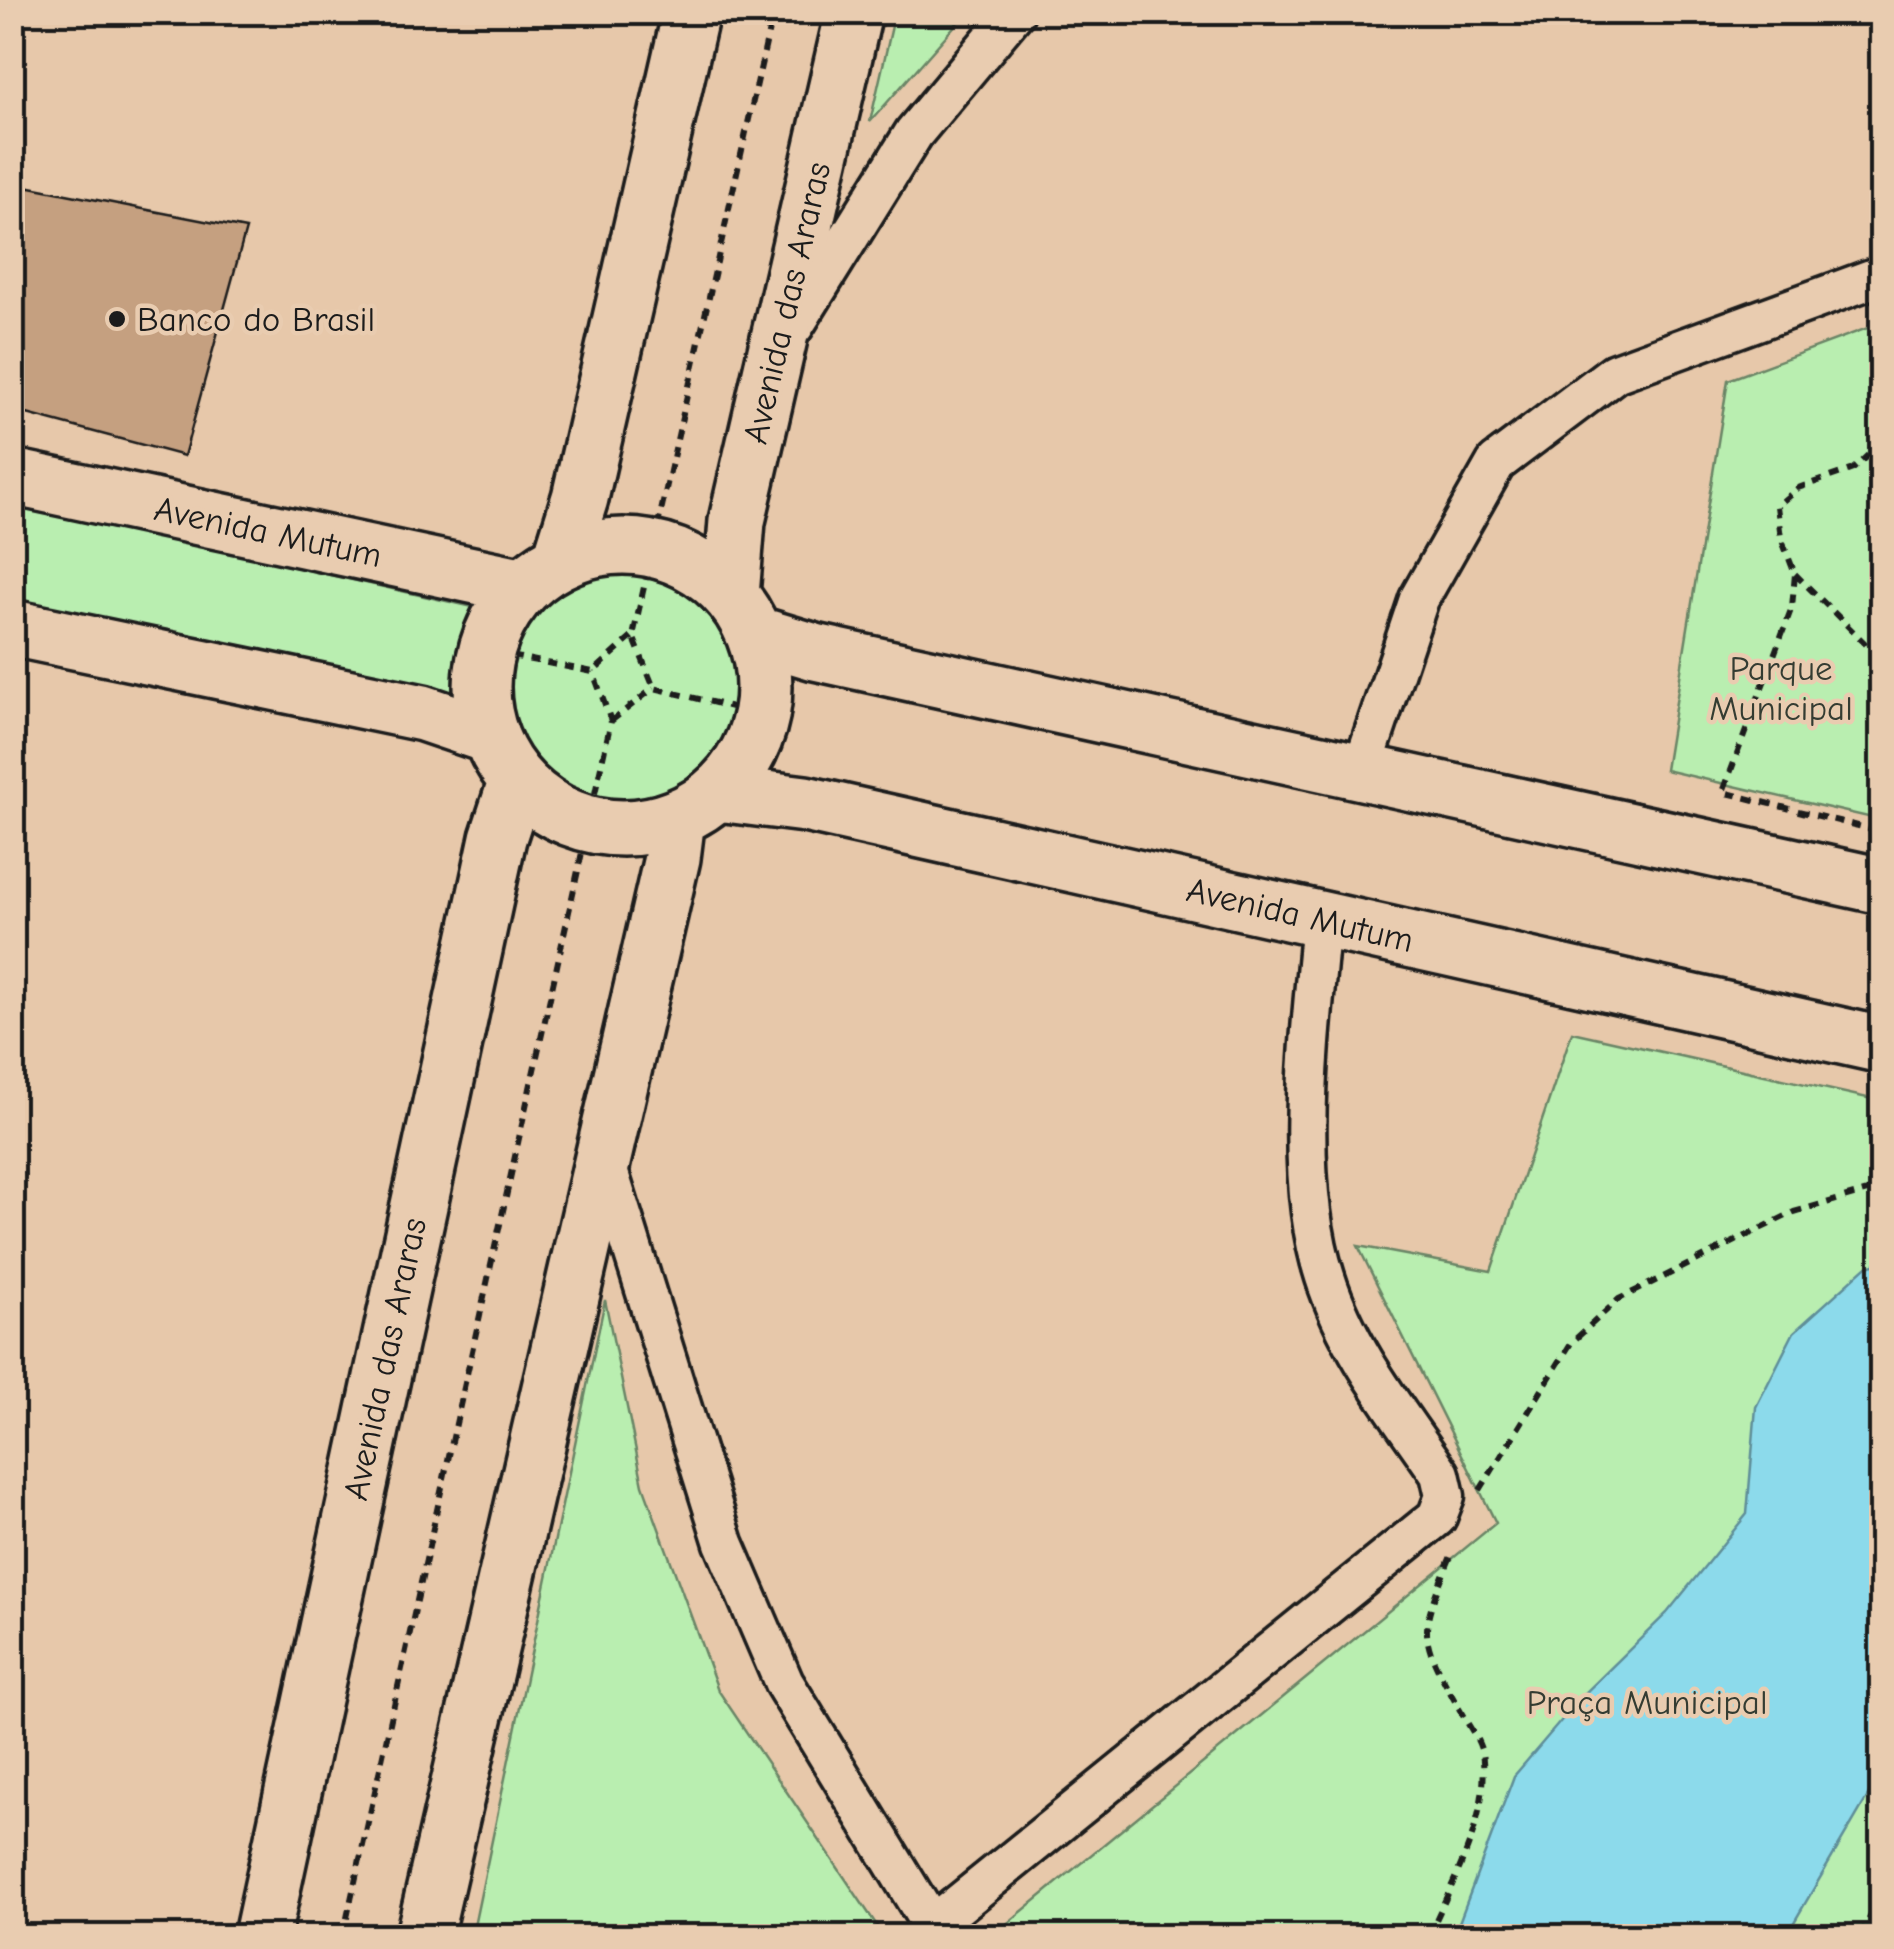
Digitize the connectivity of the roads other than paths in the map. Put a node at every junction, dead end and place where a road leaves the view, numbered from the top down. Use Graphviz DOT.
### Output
graph roads {
  1 [pos="691,12"];
  2 [pos="854,12"];
  3 [pos="1016,12"];
  4 [pos="1882,275"];
  5 [pos="774,358"];
  6 [pos="12,476"];
  7 [pos="542,573"];
  8 [pos="743,615"];
  9 [pos="12,628"];
  10 [pos="488,735"];
  11 [pos="1361,772"];
  12 [pos="516,783"];
  13 [pos="698,806"];
  14 [pos="1882,886"];
  15 [pos="1321,919"];
  16 [pos="1882,1046"];
  17 [pos="603,1155"];
  18 [pos="930,1931"];
  19 [pos="262,1936"];
  20 [pos="424,1936"];
  1 -- 7 [label="street"];
  2 -- 5 [label="street, Avenida das Araras"];
  3 -- 5 [label="street"];
  4 -- 11 [label="street"];
  5 -- 8 [label="street, Avenida das Araras"];
  6 -- 7 [label="street, Avenida Mutum"];
  7 -- 8 [label="street"];
  7 -- 10 [label="street"];
  8 -- 11 [label="street"];
  8 -- 13 [label="street, Avenida das Araras"];
  9 -- 10 [label="street"];
  10 -- 12 [label="street"];
  11 -- 14 [label="street"];
  12 -- 13 [label="street, Avenida Mutum"];
  12 -- 19 [label="street, Avenida das Araras"];
  13 -- 15 [label="street, Avenida Mutum"];
  13 -- 17 [label="street"];
  15 -- 16 [label="street, Avenida Mutum"];
  15 -- 18 [label="street"];
  17 -- 18 [label="street"];
  17 -- 20 [label="street"];
}
